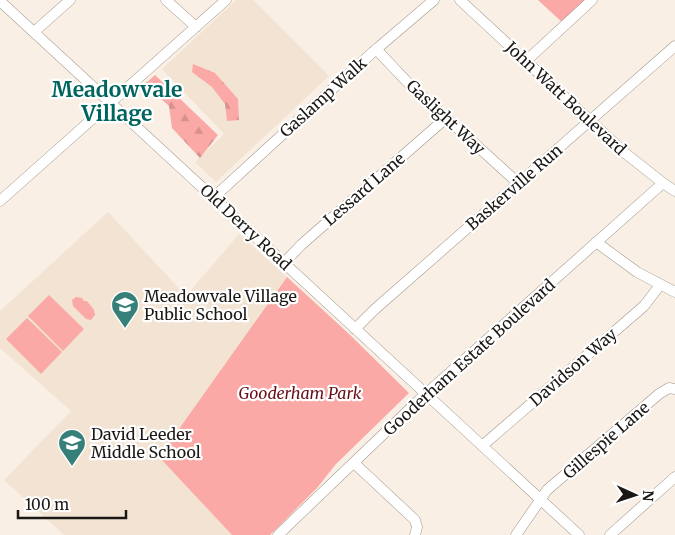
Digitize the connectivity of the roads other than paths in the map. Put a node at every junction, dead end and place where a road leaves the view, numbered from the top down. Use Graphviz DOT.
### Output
graph roads {
  1 [pos="70,0"];
  2 [pos="166,0"];
  3 [pos="226,0"];
  4 [pos="434,0"];
  5 [pos="460,0"];
  6 [pos="592,0"];
  7 [pos="0,1"];
  8 [pos="196,27"];
  9 [pos="34,32"];
  10 [pos="675,46"];
  11 [pos="376,49"];
  12 [pos="526,61"];
  13 [pos="110,103"];
  14 [pos="446,118"];
  15 [pos="590,120"];
  16 [pos="518,183"];
  17 [pos="663,183"];
  18 [pos="675,191"];
  19 [pos="214,196"];
  20 [pos="0,200"];
  21 [pos="596,242"];
  22 [pos="284,263"];
  23 [pos="660,285"];
  24 [pos="675,292"];
  25 [pos="355,329"];
  26 [pos="675,389"];
  27 [pos="426,394"];
  28 [pos="482,446"];
  29 [pos="354,463"];
  30 [pos="675,476"];
  31 [pos="541,500"];
  32 [pos="278,535"];
  33 [pos="415,535"];
  34 [pos="516,535"];
  35 [pos="579,535"];
  36 [pos="610,535"];
  1 -- 9 [label="street"];
  2 -- 8 [label="street"];
  3 -- 8 [label="street"];
  4 -- 11 [label="street, Gaslamp Walk"];
  5 -- 12 [label="street, John Watt Boulevard"];
  6 -- 12 [label="street"];
  7 -- 9 [label="street, Old Derry Road"];
  8 -- 13 [label="street"];
  9 -- 13 [label="street, Old Derry Road"];
  10 -- 15 [label="street, Baskerville Run"];
  11 -- 14 [label="street, Gaslight Way"];
  11 -- 19 [label="street, Gaslamp Walk"];
  12 -- 15 [label="street, John Watt Boulevard"];
  13 -- 19 [label="street, Old Derry Road"];
  13 -- 20 [label="street"];
  14 -- 16 [label="street, Gaslight Way"];
  14 -- 22 [label="street, Lessard Lane"];
  15 -- 16 [label="street, Baskerville Run"];
  15 -- 17 [label="street, John Watt Boulevard"];
  16 -- 25 [label="street, Baskerville Run"];
  17 -- 18 [label="street, John Watt Boulevard"];
  17 -- 21 [label="street, Gooderham Estate Boulevard"];
  19 -- 22 [label="street, Old Derry Road"];
  21 -- 23 [label="street"];
  21 -- 27 [label="street, Gooderham Estate Boulevard"];
  22 -- 25 [label="street, Old Derry Road"];
  23 -- 24 [label="street"];
  23 -- 28 [label="street, Davidson Way"];
  25 -- 27 [label="street, Old Derry Road"];
  26 -- 31 [label="street, Gillespie Lane"];
  27 -- 28 [label="street, Old Derry Road"];
  27 -- 29 [label="street, Gooderham Estate Boulevard"];
  28 -- 31 [label="street, Old Derry Road"];
  29 -- 32 [label="street, Gooderham Estate Boulevard"];
  29 -- 33 [label="street"];
  30 -- 36 [label="street"];
  31 -- 34 [label="street, Gillespie Lane"];
  31 -- 35 [label="street, Old Derry Road"];
}
